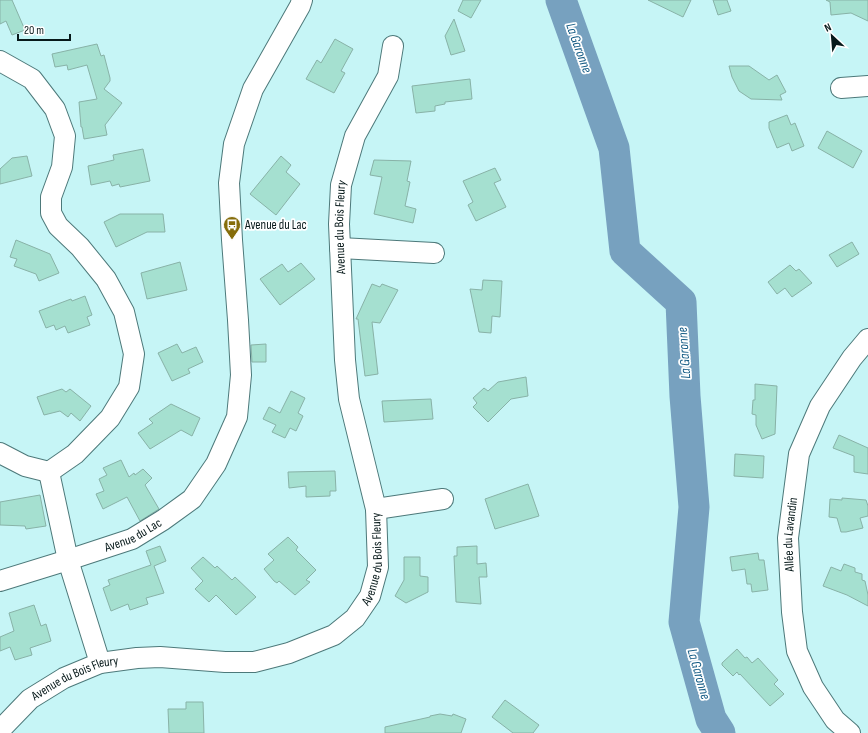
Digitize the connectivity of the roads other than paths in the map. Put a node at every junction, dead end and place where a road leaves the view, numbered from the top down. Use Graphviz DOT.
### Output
graph roads {
  1 [pos="302,0"];
  2 [pos="393,46"];
  3 [pos="0,61"];
  4 [pos="868,86"];
  5 [pos="841,88"];
  6 [pos="340,248"];
  7 [pos="434,253"];
  8 [pos="868,339"];
  9 [pos="0,454"];
  10 [pos="49,472"];
  11 [pos="443,499"];
  12 [pos="376,509"];
  13 [pos="68,560"];
  14 [pos="0,581"];
  15 [pos="100,663"];
  16 [pos="0,733"];
  17 [pos="850,733"];
  1 -- 13 [label="street, Avenue du Lac"];
  2 -- 6 [label="street, Avenue du Bois Fleury"];
  3 -- 10 [label="street"];
  4 -- 5 [label="street"];
  6 -- 7 [label="street"];
  6 -- 12 [label="street, Avenue du Bois Fleury"];
  8 -- 17 [label="street, Allée du Lavandin"];
  9 -- 10 [label="street"];
  10 -- 13 [label="street"];
  11 -- 12 [label="street"];
  12 -- 15 [label="street, Avenue du Bois Fleury"];
  13 -- 14 [label="street, Avenue du Lac"];
  13 -- 15 [label="street"];
  15 -- 16 [label="street, Avenue du Bois Fleury"];
}
